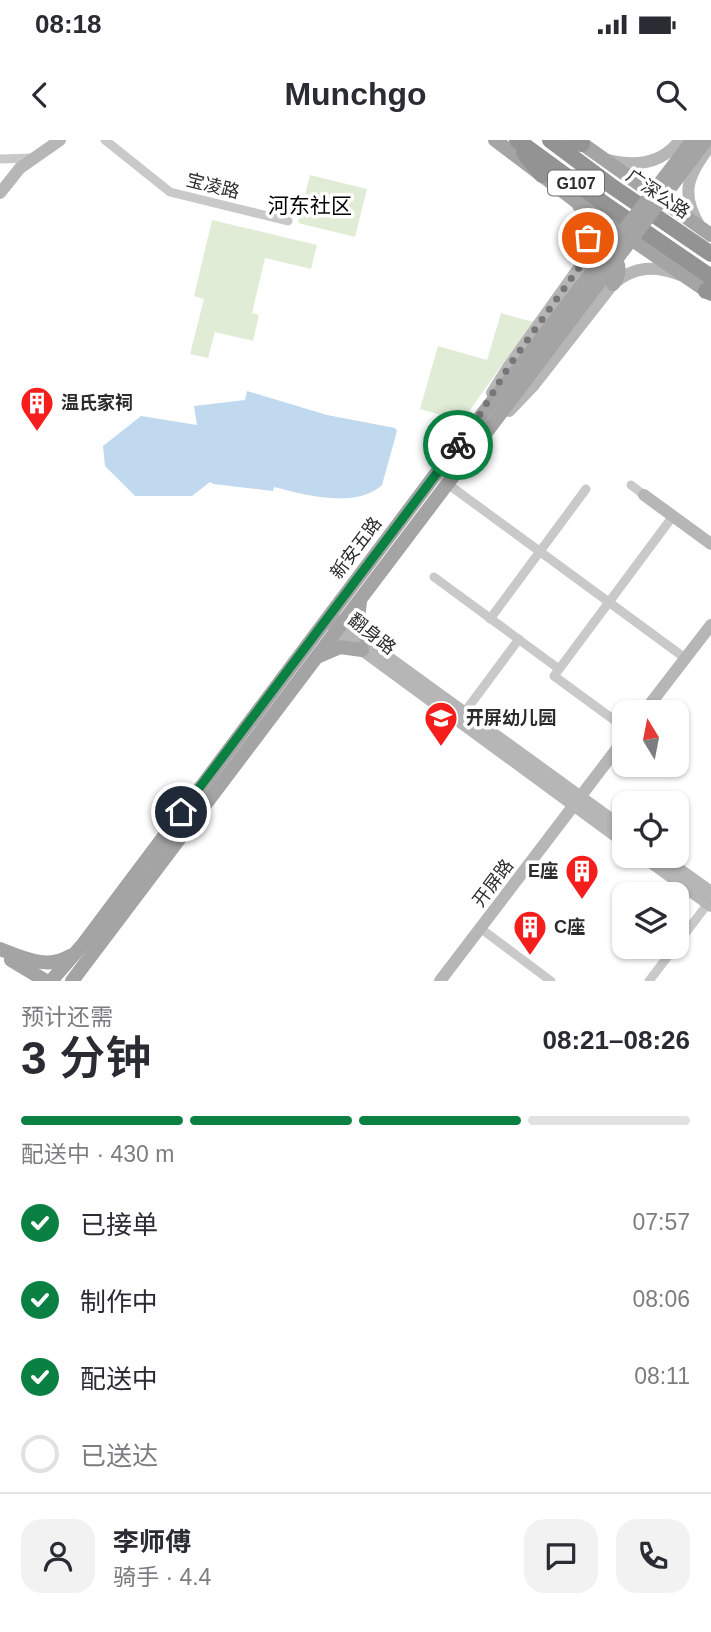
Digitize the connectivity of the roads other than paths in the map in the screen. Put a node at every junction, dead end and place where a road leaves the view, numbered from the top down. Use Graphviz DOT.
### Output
graph roads {
  1 [pos="60,140"];
  2 [pos="105,140"];
  3 [pos="495,140"];
  4 [pos="516,140"];
  5 [pos="550,140"];
  6 [pos="680,140"];
  7 [pos="693,140"];
  8 [pos="706,140"];
  9 [pos="577,141"];
  10 [pos="711,145"];
  11 [pos="34,158"];
  12 [pos="0,159"];
  13 [pos="604,159"];
  14 [pos="542,175"];
  15 [pos="0,193"];
  16 [pos="573,199"];
  17 [pos="288,221"];
  18 [pos="706,232"];
  19 [pos="711,254"];
  20 [pos="583,262"];
  21 [pos="690,280"];
  22 [pos="613,284"];
  23 [pos="710,289"];
  24 [pos="532,361"];
  25 [pos="476,434"];
  26 [pos="441,479"];
  27 [pos="631,485"];
  28 [pos="586,489"];
  29 [pos="645,495"];
  30 [pos="673,516"];
  31 [pos="711,544"];
  32 [pos="540,552"];
  33 [pos="434,577"];
  34 [pos="363,595"];
  35 [pos="609,602"];
  36 [pos="491,619"];
  37 [pos="336,623"];
  38 [pos="711,625"];
  39 [pos="519,639"];
  40 [pos="365,645"];
  41 [pos="685,658"];
  42 [pos="313,661"];
  43 [pos="559,669"];
  44 [pos="653,700"];
  45 [pos="461,717"];
  46 [pos="612,718"];
  47 [pos="612,755"];
  48 [pos="576,801"];
  49 [pos="612,822"];
  50 [pos="612,832"];
  51 [pos="661,868"];
  52 [pos="674,868"];
  53 [pos="710,900"];
  54 [pos="480,928"];
  55 [pos="689,928"];
  56 [pos="90,946"];
  57 [pos="0,951"];
  58 [pos="666,959"];
  59 [pos="48,981"];
  60 [pos="72,981"];
  61 [pos="89,981"];
  62 [pos="440,981"];
  63 [pos="551,981"];
  64 [pos="649,981"];
  1 -- 11 [label="main road"];
  2 -- 17 [label="street, 宝凌路"];
  3 -- 14 [label="main road"];
  4 -- 14 [label="highway"];
  4 -- 23 [label="highway, G107"];
  5 -- 19 [label="highway, 广深公路 / G107"];
  6 -- 13 [label="main road"];
  7 -- 24 [label="main road, 新安五路, bridge"];
  8 -- 24 [label="main road, 新安五路, bridge"];
  9 -- 13 [label="main road"];
  10 -- 18 [label="main road"];
  11 -- 12 [label="street"];
  11 -- 15 [label="main road"];
  13 -- 18 [label="main road"];
  14 -- 16 [label="main road"];
  16 -- 20 [label="main road"];
  16 -- 21 [label="main road"];
  20 -- 22 [label="main road"];
  20 -- 25 [label="main road"];
  21 -- 22 [label="main road"];
  21 -- 23 [label="main road"];
  22 -- 25 [label="main road"];
  24 -- 25 [label="main road, 新安五路"];
  25 -- 26 [label="main road, 新安五路"];
  26 -- 32 [label="street"];
  26 -- 34 [label="main road, 新安五路"];
  26 -- 37 [label="main road, 新安五路"];
  27 -- 29 [label="street"];
  28 -- 32 [label="street"];
  29 -- 30 [label="main road"];
  30 -- 31 [label="main road"];
  30 -- 35 [label="street"];
  32 -- 35 [label="street"];
  32 -- 36 [label="street"];
  33 -- 36 [label="street"];
  34 -- 37 [label="main road, 新安五路"];
  34 -- 40 [label="main road"];
  35 -- 41 [label="street"];
  35 -- 43 [label="street"];
  36 -- 39 [label="street"];
  37 -- 40 [label="main road, 翻身路"];
  37 -- 42 [label="main road, 新安五路"];
  37 -- 56 [label="main road, 新安五路"];
  38 -- 41 [label="main road"];
  39 -- 43 [label="street"];
  39 -- 45 [label="street"];
  40 -- 42 [label="main road"];
  40 -- 45 [label="main road, 翻身路"];
  41 -- 44 [label="main road"];
  42 -- 56 [label="main road, 新安五路"];
  43 -- 46 [label="street"];
  45 -- 48 [label="main road, 翻身路"];
  47 -- 48 [label="main road, 开屏路"];
  48 -- 49 [label="main road, 翻身路"];
  48 -- 50 [label="main road, 翻身路"];
  48 -- 54 [label="main road, 开屏路"];
  51 -- 53 [label="main road"];
  52 -- 53 [label="main road"];
  53 -- 55 [label="street"];
  54 -- 62 [label="main road, 开屏路"];
  54 -- 63 [label="street"];
  56 -- 57 [label="main road"];
  56 -- 59 [label="main road, 新安五路"];
  56 -- 60 [label="main road, 新安五路"];
  56 -- 61 [label="main road"];
  57 -- 59 [label="main road"];
  58 -- 64 [label="street"];
}
